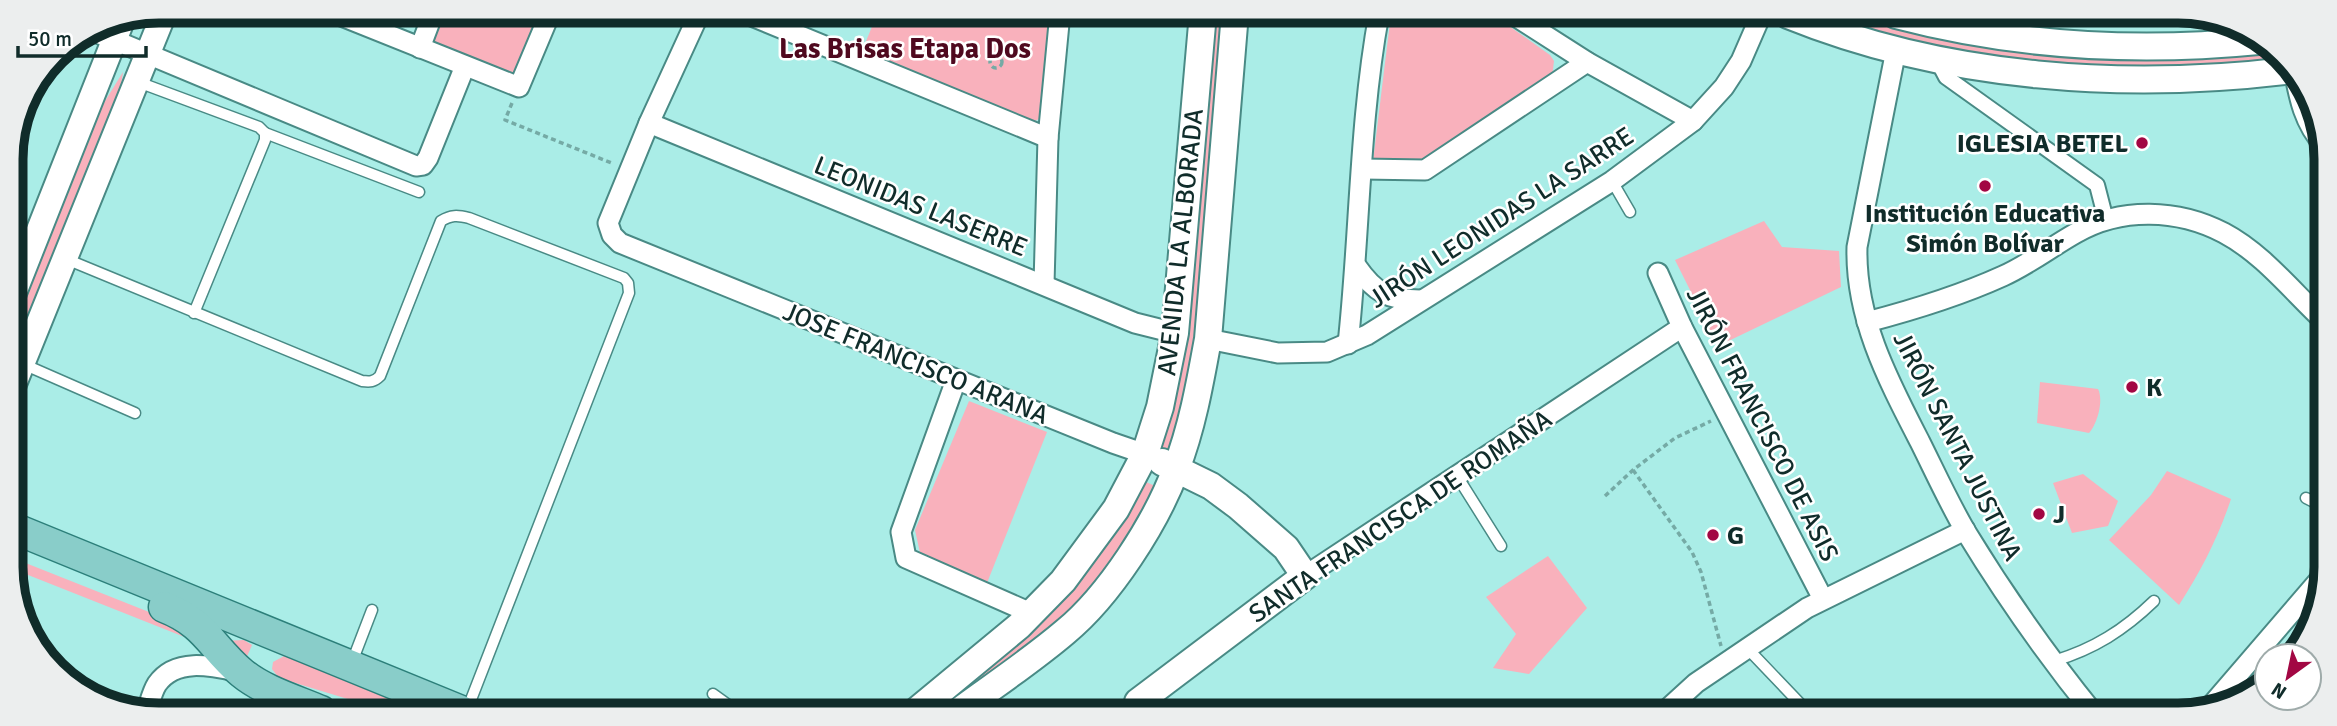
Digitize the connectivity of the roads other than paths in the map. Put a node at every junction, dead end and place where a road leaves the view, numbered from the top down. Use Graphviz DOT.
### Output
graph roads {
  1 [pos="160,23"];
  2 [pos="359,23"];
  3 [pos="429,23"];
  4 [pos="546,23"];
  5 [pos="695,23"];
  6 [pos="769,23"];
  7 [pos="1059,23"];
  8 [pos="1202,23"];
  9 [pos="1235,23"];
  10 [pos="1377,23"];
  11 [pos="1525,23"];
  12 [pos="1758,23"];
  13 [pos="1813,23"];
  14 [pos="1938,23"];
  15 [pos="118,29"];
  16 [pos="2247,42"];
  17 [pos="420,48"];
  18 [pos="1896,50"];
  19 [pos="148,54"];
  20 [pos="1936,58"];
  21 [pos="1587,62"];
  22 [pos="465,66"];
  23 [pos="2282,71"];
  24 [pos="137,81"];
  25 [pos="2298,95"];
  26 [pos="1693,121"];
  27 [pos="649,123"];
  28 [pos="2310,124"];
  29 [pos="265,133"];
  30 [pos="1048,138"];
  31 [pos="1363,169"];
  32 [pos="1612,181"];
  33 [pos="419,192"];
  34 [pos="1630,212"];
  35 [pos="2106,220"];
  36 [pos="66,259"];
  37 [pos="1357,267"];
  38 [pos="23,270"];
  39 [pos="1658,273"];
  40 [pos="1044,285"];
  41 [pos="1420,300"];
  42 [pos="2314,311"];
  43 [pos="194,313"];
  44 [pos="1867,322"];
  45 [pos="1682,327"];
  46 [pos="1175,333"];
  47 [pos="1208,339"];
  48 [pos="1348,344"];
  49 [pos="23,364"];
  50 [pos="956,380"];
  51 [pos="135,413"];
  52 [pos="1145,454"];
  53 [pos="1177,469"];
  54 [pos="1457,476"];
  55 [pos="2306,498"];
  56 [pos="2314,502"];
  57 [pos="1965,530"];
  58 [pos="23,532"];
  59 [pos="1501,545"];
  60 [pos="23,550"];
  61 [pos="1305,576"];
  62 [pos="2312,589"];
  63 [pos="1823,599"];
  64 [pos="2154,601"];
  65 [pos="372,610"];
  66 [pos="1033,614"];
  67 [pos="287,640"];
  68 [pos="1746,648"];
  69 [pos="2053,662"];
  70 [pos="351,666"];
  71 [pos="241,672"];
  72 [pos="268,688"];
  73 [pos="713,694"];
  74 [pos="2218,697"];
  75 [pos="150,703"];
  76 [pos="303,703"];
  77 [pos="444,703"];
  78 [pos="467,703"];
  79 [pos="726,703"];
  80 [pos="926,703"];
  81 [pos="970,703"];
  82 [pos="1145,703"];
  83 [pos="1674,703"];
  84 [pos="1799,703"];
  85 [pos="2085,703"];
  1 -- 19 [label="street"];
  2 -- 17 [label="street"];
  3 -- 17 [label="street"];
  4 -- 22 [label="street"];
  5 -- 27 [label="street, JOSE FRANCISCO ARANA"];
  6 -- 30 [label="street"];
  7 -- 30 [label="street"];
  8 -- 46 [label="main road, AVENIDA LA ALBORADA"];
  9 -- 47 [label="main road, AVENIDA LA ALBORADA"];
  10 -- 31 [label="street"];
  11 -- 21 [label="street"];
  12 -- 26 [label="street, JIRÓN LEONIDAS LA SARRE"];
  13 -- 18 [label="main road"];
  14 -- 16 [label="main road"];
  15 -- 19 [label="street"];
  15 -- 38 [label="street"];
  17 -- 22 [label="street"];
  18 -- 20 [label="main road"];
  18 -- 44 [label="street, JIRÓN SANTA JUSTINA"];
  19 -- 22 [label="street"];
  19 -- 24 [label="street"];
  20 -- 23 [label="main road"];
  20 -- 35 [label="street"];
  21 -- 26 [label="street"];
  21 -- 31 [label="street"];
  24 -- 29 [label="lane"];
  24 -- 36 [label="street"];
  25 -- 28 [label="street"];
  26 -- 32 [label="street, JIRÓN LEONIDAS LA SARRE"];
  27 -- 40 [label="street, LEONIDAS LASERRE"];
  27 -- 50 [label="street, JOSE FRANCISCO ARANA"];
  29 -- 33 [label="lane"];
  29 -- 43 [label="lane"];
  30 -- 40 [label="street"];
  31 -- 37 [label="street"];
  32 -- 34 [label="lane"];
  32 -- 41 [label="street, JIRÓN LEONIDAS LA SARRE"];
  35 -- 42 [label="street"];
  35 -- 44 [label="street"];
  36 -- 43 [label="lane"];
  36 -- 49 [label="street"];
  37 -- 41 [label="street"];
  37 -- 48 [label="street"];
  39 -- 45 [label="street, JIRÓN FRANCISCO DE ASIS"];
  40 -- 46 [label="street, LEONIDAS LASERRE"];
  41 -- 48 [label="street, JIRÓN LEONIDAS LA SARRE"];
  43 -- 78 [label="lane"];
  44 -- 57 [label="street, JIRÓN SANTA JUSTINA"];
  45 -- 54 [label="street, SANTA FRANCISCA DE ROMAÑA"];
  45 -- 63 [label="street, JIRÓN FRANCISCO DE ASIS"];
  46 -- 52 [label="main road, AVENIDA LA ALBORADA"];
  47 -- 48 [label="street, JIRÓN LEONIDAS LA SARRE"];
  47 -- 53 [label="main road, AVENIDA LA ALBORADA"];
  49 -- 51 [label="lane"];
  50 -- 52 [label="street, JOSE FRANCISCO ARANA"];
  50 -- 66 [label="street"];
  52 -- 53 [label="main road, JOSE FRANCISCO ARANA"];
  52 -- 66 [label="main road, AVENIDA LA ALBORADA"];
  53 -- 61 [label="main road, JOSE FRANCISCO ARANA"];
  53 -- 81 [label="main road, AVENIDA LA ALBORADA"];
  54 -- 59 [label="lane"];
  54 -- 61 [label="street, SANTA FRANCISCA DE ROMAÑA"];
  55 -- 56 [label="lane"];
  57 -- 63 [label="street"];
  57 -- 69 [label="street, JIRÓN SANTA JUSTINA"];
  58 -- 67 [label="main road"];
  60 -- 71 [label="main road"];
  61 -- 82 [label="main road, SANTA FRANCISCA DE ROMAÑA"];
  62 -- 74 [label="street"];
  63 -- 68 [label="street"];
  64 -- 69 [label="lane"];
  65 -- 70 [label="lane"];
  66 -- 80 [label="main road, AVENIDA LA ALBORADA"];
  67 -- 70 [label="main road"];
  67 -- 72 [label="main road"];
  68 -- 83 [label="street"];
  68 -- 84 [label="lane"];
  69 -- 85 [label="street, JIRÓN SANTA JUSTINA"];
  70 -- 77 [label="main road"];
  71 -- 72 [label="main road"];
  71 -- 75 [label="street"];
  72 -- 76 [label="main road"];
  73 -- 79 [label="lane"];
}
